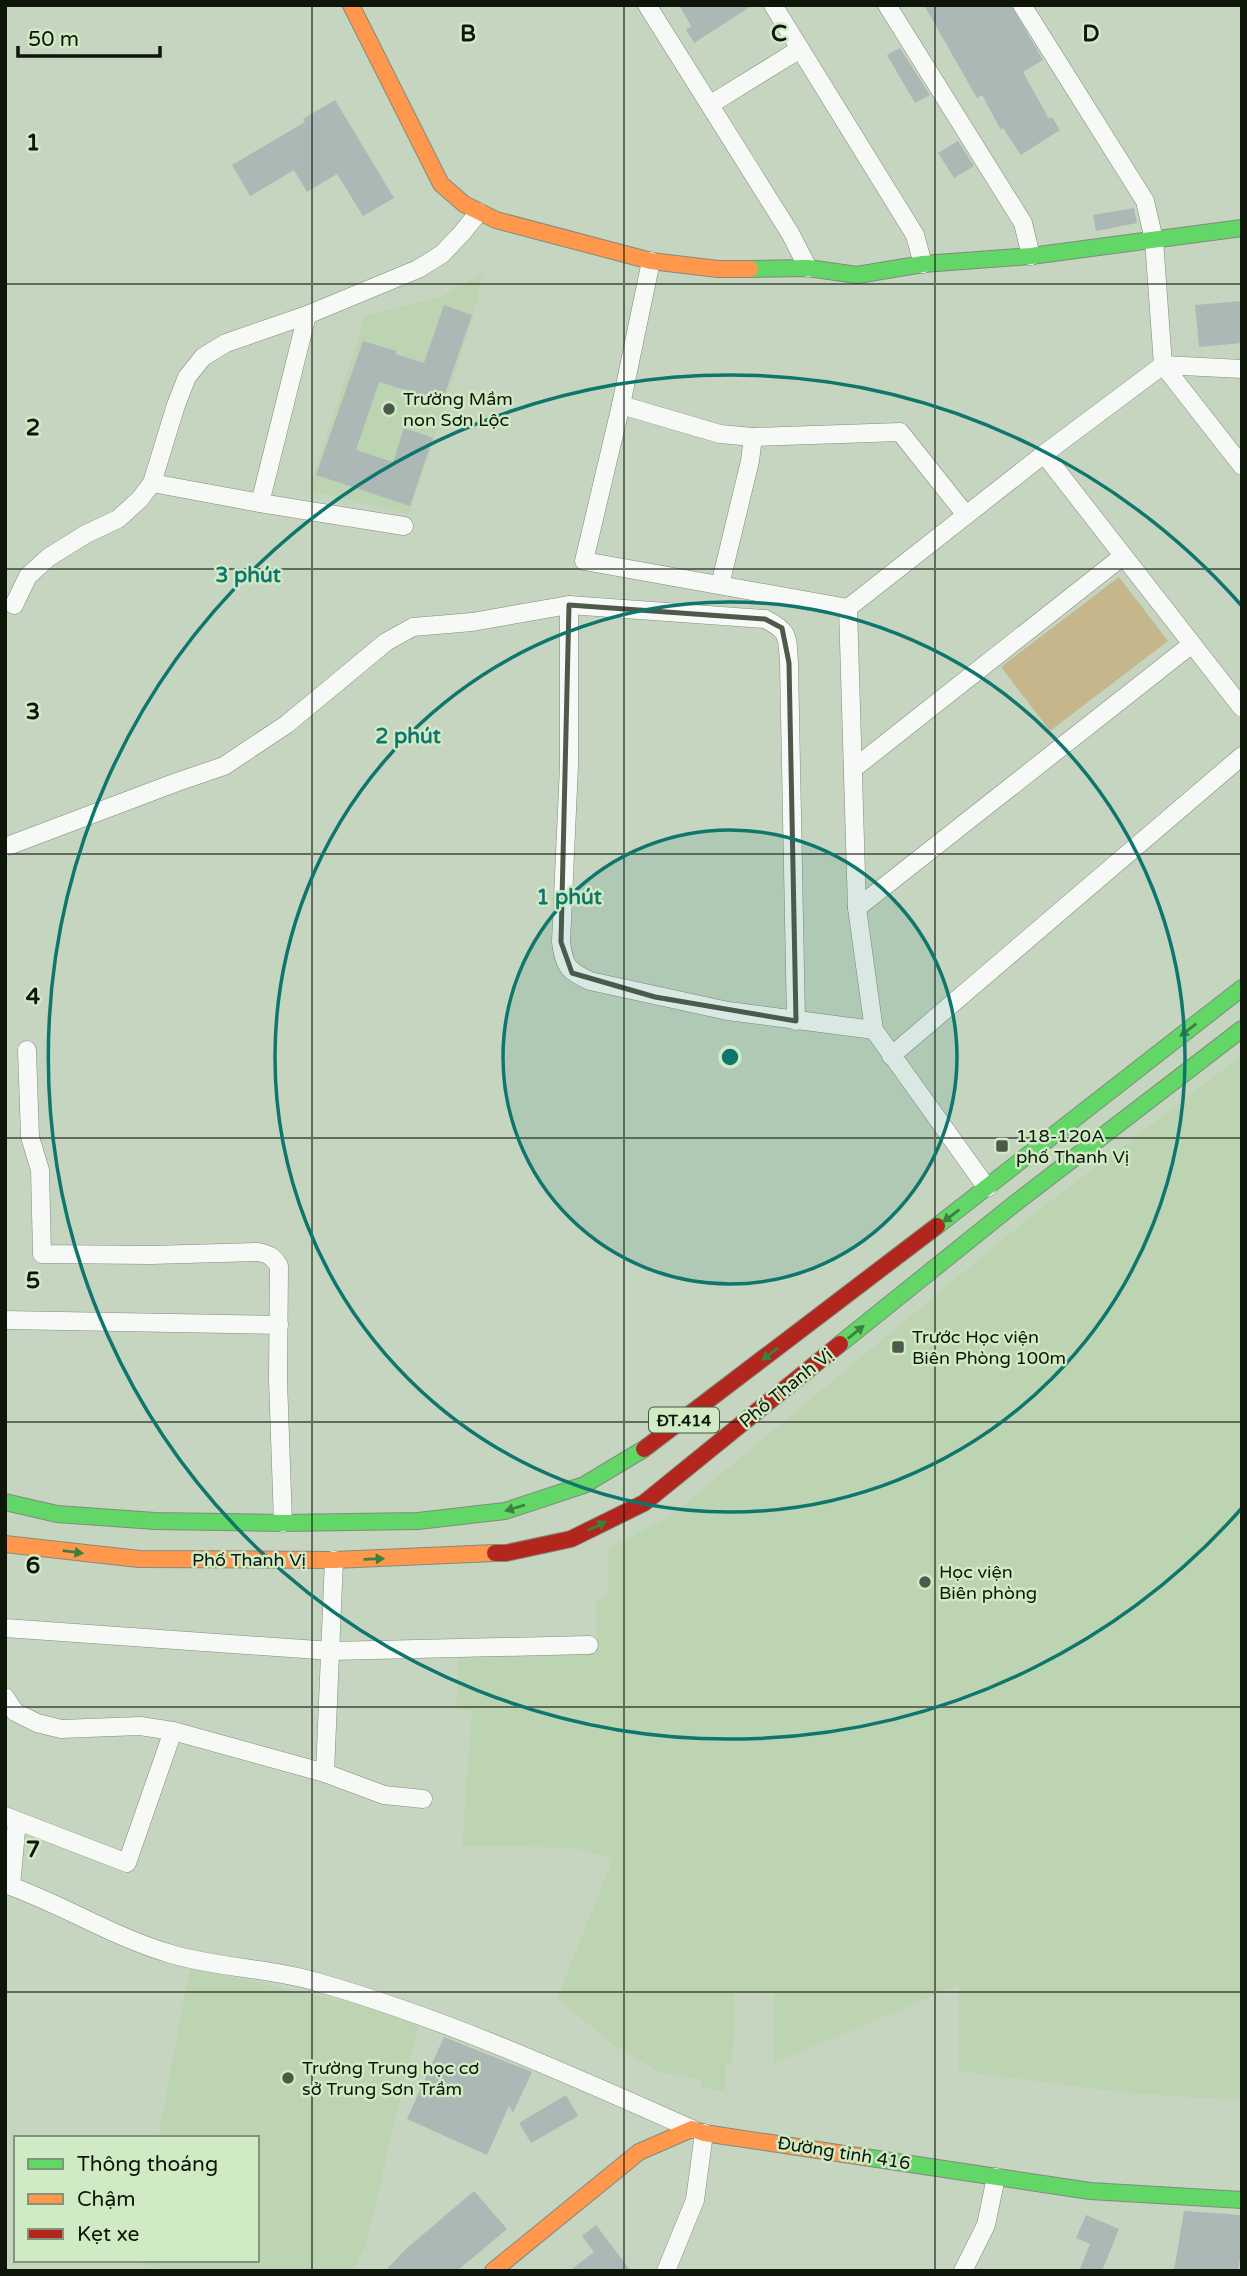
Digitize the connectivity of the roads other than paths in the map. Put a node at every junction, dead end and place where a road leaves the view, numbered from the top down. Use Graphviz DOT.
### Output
graph roads {
  1 [pos="351,5"];
  2 [pos="648,5"];
  3 [pos="772,5"];
  4 [pos="887,5"];
  5 [pos="1022,5"];
  6 [pos="800,49"];
  7 [pos="711,104"];
  8 [pos="479,212"];
  9 [pos="1242,228"];
  10 [pos="1154,240"];
  11 [pos="1031,256"];
  12 [pos="651,261"];
  13 [pos="923,264"];
  14 [pos="808,268"];
  15 [pos="307,315"];
  16 [pos="1163,365"];
  17 [pos="1242,369"];
  18 [pos="621,405"];
  19 [pos="753,437"];
  20 [pos="1044,454"];
  21 [pos="1242,466"];
  22 [pos="152,483"];
  23 [pos="260,503"];
  24 [pos="966,515"];
  25 [pos="404,526"];
  26 [pos="1123,556"];
  27 [pos="720,585"];
  28 [pos="14,605"];
  29 [pos="569,605"];
  30 [pos="848,608"];
  31 [pos="1192,644"];
  32 [pos="1242,708"];
  33 [pos="1242,756"];
  34 [pos="853,769"];
  35 [pos="5,847"];
  36 [pos="857,908"];
  37 [pos="1242,988"];
  38 [pos="796,1021"];
  39 [pos="1242,1029"];
  40 [pos="874,1030"];
  41 [pos="27,1050"];
  42 [pos="891,1056"];
  43 [pos="987,1188"];
  44 [pos="1013,1205"];
  45 [pos="5,1320"];
  46 [pos="279,1325"];
  47 [pos="5,1502"];
  48 [pos="282,1523"];
  49 [pos="5,1544"];
  50 [pos="334,1560"];
  51 [pos="5,1628"];
  52 [pos="589,1645"];
  53 [pos="331,1651"];
  54 [pos="5,1697"];
  55 [pos="173,1731"];
  56 [pos="325,1773"];
  57 [pos="423,1798"];
  58 [pos="11,1819"];
  59 [pos="8,1885"];
  60 [pos="698,2131"];
  61 [pos="996,2177"];
  62 [pos="1242,2200"];
  63 [pos="493,2271"];
  64 [pos="666,2271"];
  65 [pos="963,2271"];
  1 -- 8 [label="main road"];
  2 -- 7 [label="street"];
  3 -- 6 [label="street"];
  4 -- 11 [label="street"];
  5 -- 10 [label="street"];
  6 -- 7 [label="street"];
  6 -- 13 [label="street"];
  7 -- 14 [label="street"];
  8 -- 12 [label="main road"];
  8 -- 15 [label="street"];
  9 -- 10 [label="main road"];
  10 -- 11 [label="main road"];
  10 -- 16 [label="street"];
  11 -- 13 [label="main road"];
  12 -- 14 [label="main road"];
  12 -- 18 [label="street"];
  13 -- 14 [label="main road"];
  15 -- 22 [label="street"];
  15 -- 23 [label="street"];
  16 -- 17 [label="street"];
  16 -- 20 [label="street"];
  16 -- 21 [label="street"];
  18 -- 19 [label="street"];
  18 -- 27 [label="street"];
  19 -- 24 [label="street"];
  19 -- 27 [label="street"];
  20 -- 24 [label="street"];
  20 -- 26 [label="street"];
  22 -- 23 [label="street"];
  22 -- 28 [label="street"];
  23 -- 25 [label="street"];
  24 -- 30 [label="street"];
  26 -- 31 [label="street"];
  26 -- 34 [label="street"];
  27 -- 30 [label="street"];
  29 -- 35 [label="street"];
  29 -- 38 [label="street"];
  29 -- 38 [label="street"];
  30 -- 34 [label="street"];
  31 -- 32 [label="street"];
  31 -- 36 [label="street"];
  33 -- 42 [label="street"];
  34 -- 36 [label="street"];
  36 -- 40 [label="street"];
  37 -- 43 [label="main road, Phố Thanh Vị / ĐT.414, one-way"];
  38 -- 40 [label="street"];
  39 -- 44 [label="main road, Phố Thanh Vị"];
  40 -- 42 [label="street"];
  41 -- 46 [label="street"];
  42 -- 43 [label="street"];
  43 -- 44 [label="main road"];
  43 -- 48 [label="main road, Phố Thanh Vị / ĐT.414, one-way"];
  50 -- 44 [label="main road, Phố Thanh Vị, one-way"];
  45 -- 46 [label="street"];
  46 -- 48 [label="street"];
  47 -- 48 [label="main road, Phố Thanh Vị / ĐT.414"];
  49 -- 50 [label="main road, Phố Thanh Vị, one-way"];
  50 -- 53 [label="street"];
  51 -- 53 [label="street"];
  52 -- 53 [label="street"];
  53 -- 56 [label="street"];
  54 -- 55 [label="street"];
  55 -- 56 [label="street"];
  55 -- 58 [label="street"];
  56 -- 57 [label="street"];
  58 -- 59 [label="street"];
  59 -- 60 [label="street"];
  60 -- 61 [label="main road, Đường tỉnh 416"];
  60 -- 63 [label="main road"];
  60 -- 64 [label="street"];
  61 -- 62 [label="main road, Đường tỉnh 416"];
  61 -- 65 [label="street"];
}
